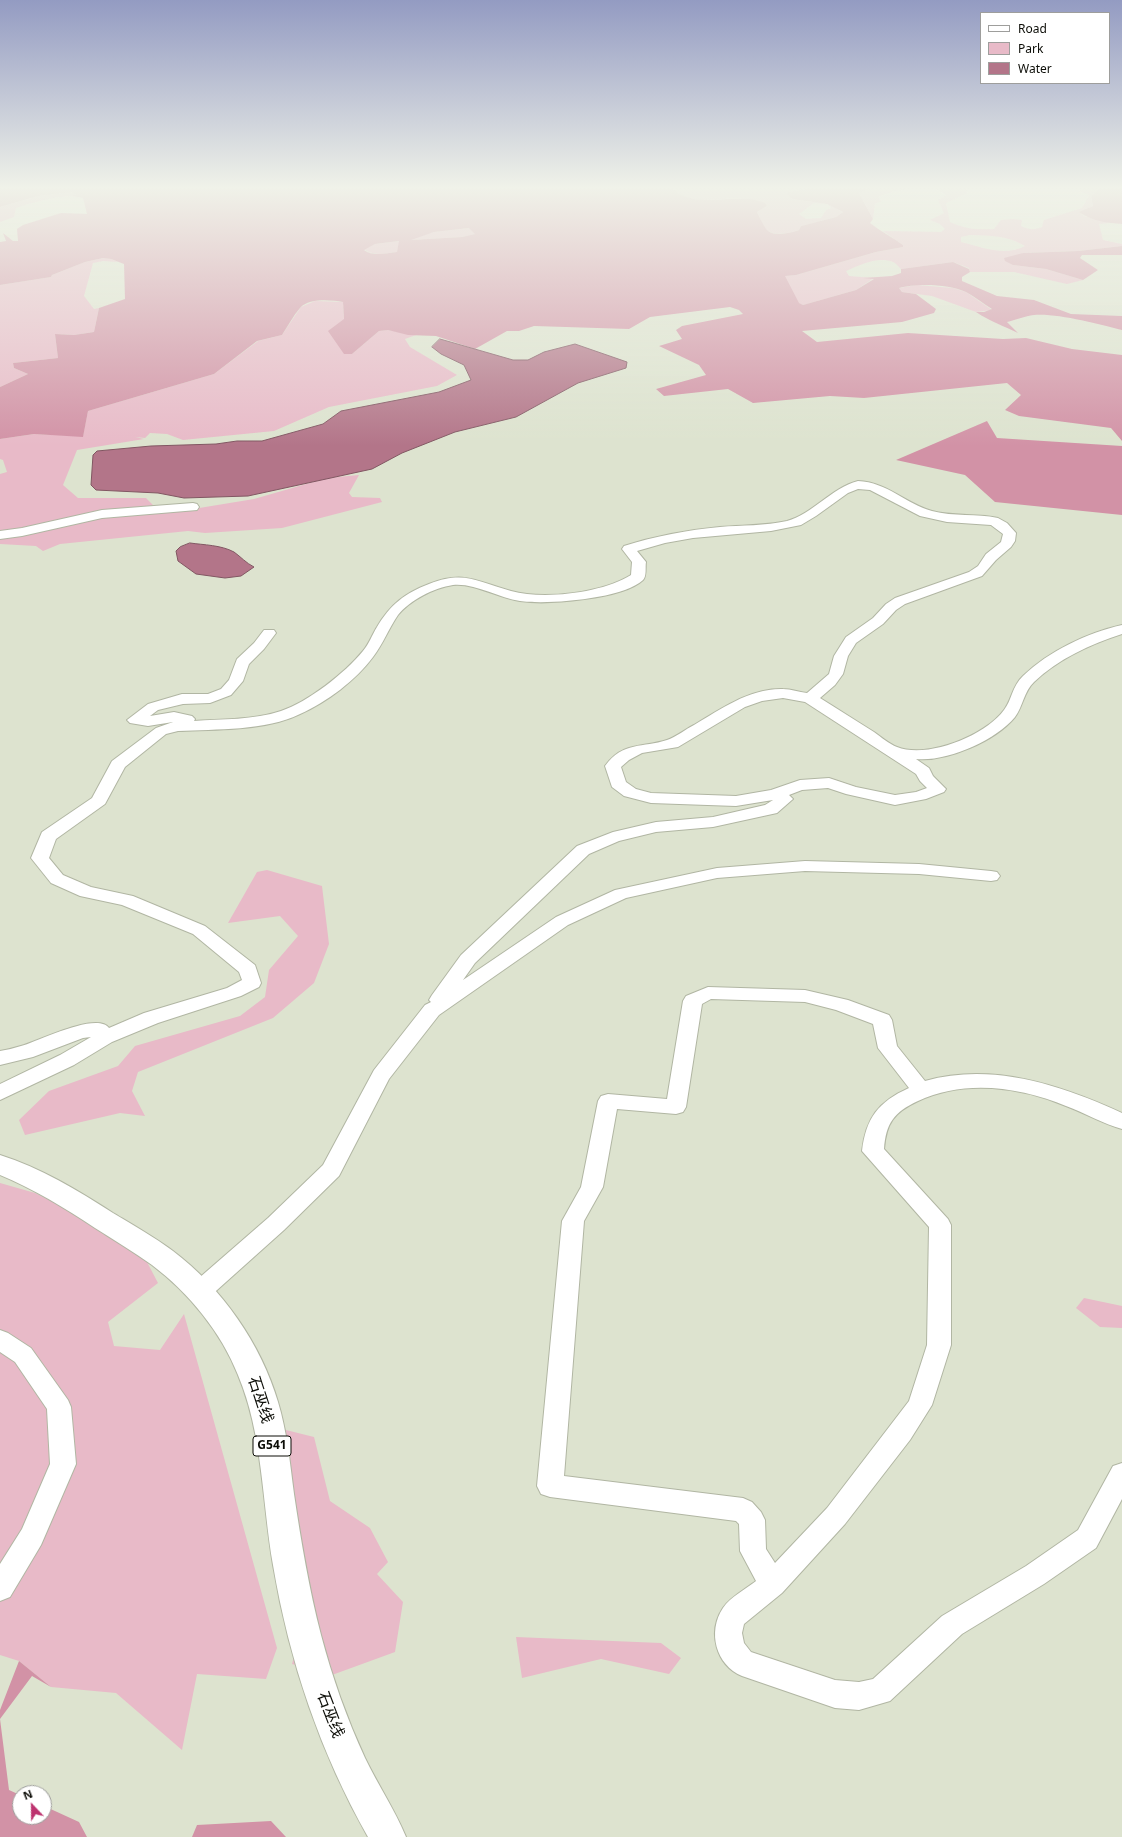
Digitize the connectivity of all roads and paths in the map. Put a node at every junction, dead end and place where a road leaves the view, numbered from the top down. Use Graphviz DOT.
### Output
graph roads {
  1 [pos="193,507"];
  2 [pos="0,535"];
  3 [pos="1122,629"];
  4 [pos="269,633"];
  5 [pos="810,698"];
  6 [pos="177,726"];
  7 [pos="893,752"];
  8 [pos="775,794"];
  9 [pos="991,876"];
  10 [pos="432,1010"];
  11 [pos="105,1037"];
  12 [pos="0,1058"];
  13 [pos="921,1090"];
  14 [pos="0,1093"];
  15 [pos="1122,1122"];
  16 [pos="0,1164"];
  17 [pos="199,1292"];
  18 [pos="0,1340"];
  19 [pos="1122,1474"];
  20 [pos="773,1584"];
  21 [pos="0,1588"];
  22 [pos="388,1837"];
  1 -- 2 [label="street"];
  3 -- 7 [label="street"];
  4 -- 6 [label="street"];
  5 -- 6 [label="street"];
  5 -- 7 [label="street"];
  5 -- 8 [label="street"];
  6 -- 11 [label="street"];
  7 -- 8 [label="street"];
  8 -- 10 [label="street"];
  9 -- 10 [label="street"];
  10 -- 17 [label="street"];
  11 -- 12 [label="street"];
  11 -- 14 [label="street"];
  13 -- 15 [label="street"];
  13 -- 20 [label="street"];
  13 -- 20 [label="street"];
  16 -- 17 [label="highway, 石巫线 / G541"];
  17 -- 22 [label="highway, 石巫线 / G541"];
  18 -- 21 [label="street"];
  19 -- 20 [label="street"];
}
